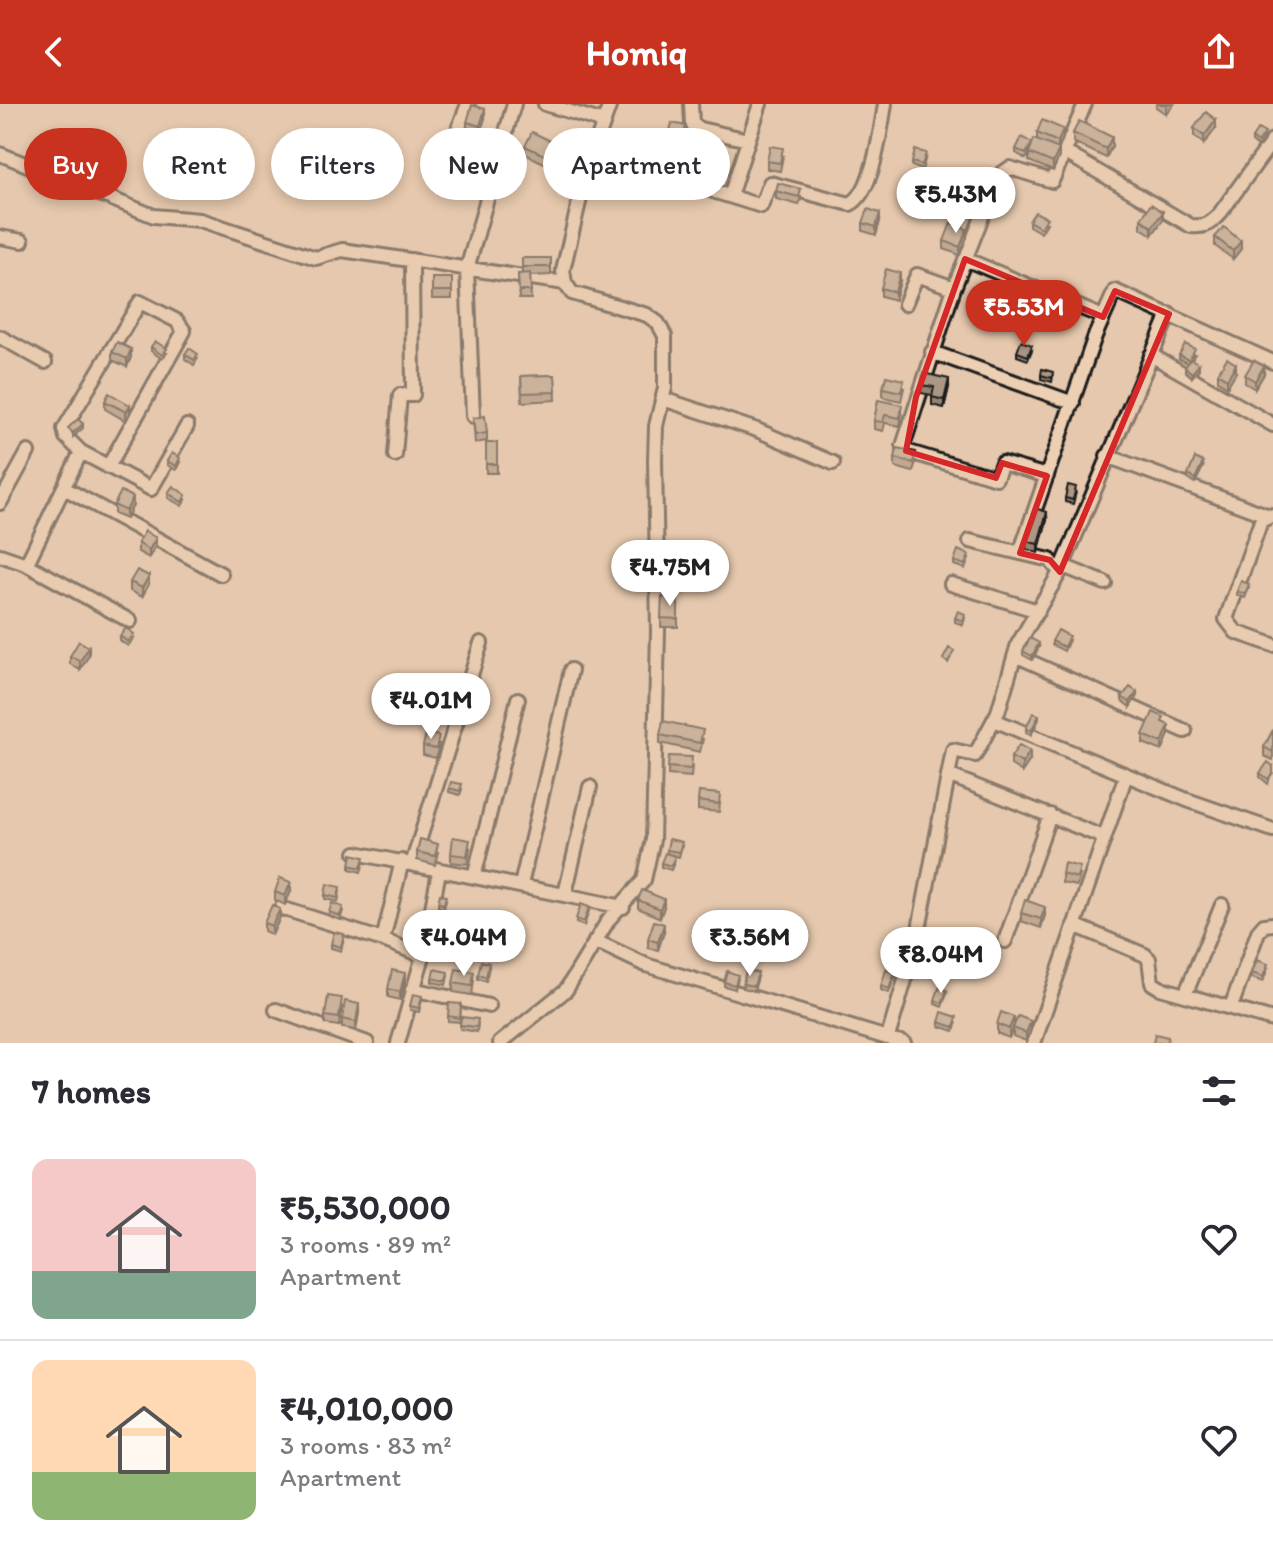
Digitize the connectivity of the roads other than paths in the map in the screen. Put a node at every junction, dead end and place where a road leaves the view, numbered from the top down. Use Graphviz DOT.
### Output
graph roads {
  1 [pos="468,104"];
  2 [pos="514,104"];
  3 [pos="545,104"];
  4 [pos="610,104"];
  5 [pos="691,104"];
  6 [pos="760,104"];
  7 [pos="885,104"];
  8 [pos="1085,104"];
  9 [pos="604,122"];
  10 [pos="459,128"];
  11 [pos="602,128"];
  12 [pos="748,140"];
  13 [pos="1273,140"];
  14 [pos="1066,153"];
  15 [pos="0,154"];
  16 [pos="730,196"];
  17 [pos="580,200"];
  18 [pos="0,237"];
  19 [pos="22,241"];
  20 [pos="965,259"];
  21 [pos="412,260"];
  22 [pos="467,269"];
  23 [pos="565,283"];
  24 [pos="954,288"];
  25 [pos="905,304"];
  26 [pos="1169,314"];
  27 [pos="1103,317"];
  28 [pos="1,340"];
  29 [pos="932,352"];
  30 [pos="1151,355"];
  31 [pos="45,362"];
  32 [pos="1273,362"];
  33 [pos="663,399"];
  34 [pos="1073,403"];
  35 [pos="473,416"];
  36 [pos="1273,425"];
  37 [pos="187,426"];
  38 [pos="28,452"];
  39 [pos="81,452"];
  40 [pos="395,455"];
  41 [pos="1107,456"];
  42 [pos="833,463"];
  43 [pos="108,467"];
  44 [pos="1047,476"];
  45 [pos="66,489"];
  46 [pos="0,503"];
  47 [pos="1271,516"];
  48 [pos="970,541"];
  49 [pos="1020,553"];
  50 [pos="0,555"];
  51 [pos="26,564"];
  52 [pos="1062,569"];
  53 [pos="221,574"];
  54 [pos="1105,583"];
  55 [pos="951,584"];
  56 [pos="1038,611"];
  57 [pos="130,621"];
  58 [pos="481,643"];
  59 [pos="1273,645"];
  60 [pos="1015,655"];
  61 [pos="571,670"];
  62 [pos="518,699"];
  63 [pos="994,720"];
  64 [pos="1185,731"];
  65 [pos="948,775"];
  66 [pos="1126,775"];
  67 [pos="590,787"];
  68 [pos="1050,815"];
  69 [pos="1273,830"];
  70 [pos="1103,837"];
  71 [pos="356,853"];
  72 [pos="407,862"];
  73 [pos="439,871"];
  74 [pos="474,877"];
  75 [pos="521,885"];
  76 [pos="565,894"];
  77 [pos="1222,905"];
  78 [pos="623,907"];
  79 [pos="281,908"];
  80 [pos="1273,924"];
  81 [pos="1074,925"];
  82 [pos="383,940"];
  83 [pos="595,941"];
  84 [pos="1005,941"];
  85 [pos="423,956"];
  86 [pos="412,989"];
  87 [pos="1185,995"];
  88 [pos="489,1006"];
  89 [pos="1231,1007"];
  90 [pos="276,1010"];
  91 [pos="1273,1020"];
  92 [pos="888,1037"];
  93 [pos="367,1043"];
  94 [pos="398,1043"];
  95 [pos="500,1043"];
  96 [pos="904,1043"];
  97 [pos="1034,1043"];
  1 -- 10 [label="street"];
  2 -- 22 [label="street"];
  3 -- 9 [label="street"];
  4 -- 9 [label="street"];
  5 -- 12 [label="street"];
  6 -- 12 [label="street"];
  7 -- 16 [label="street"];
  8 -- 14 [label="street"];
  9 -- 11 [label="street"];
  12 -- 16 [label="street"];
  13 -- 14 [label="street"];
  14 -- 20 [label="street"];
  15 -- 21 [label="street"];
  17 -- 23 [label="street"];
  18 -- 19 [label="street"];
  20 -- 24 [label="street"];
  20 -- 27 [label="street"];
  21 -- 22 [label="street"];
  21 -- 40 [label="street"];
  22 -- 23 [label="street"];
  22 -- 35 [label="street"];
  23 -- 33 [label="street"];
  24 -- 25 [label="street"];
  24 -- 29 [label="street"];
  26 -- 27 [label="street"];
  26 -- 30 [label="street"];
  26 -- 32 [label="street"];
  27 -- 34 [label="street"];
  28 -- 31 [label="street"];
  29 -- 34 [label="street"];
  29 -- 44 [label="street"];
  30 -- 36 [label="street"];
  30 -- 41 [label="street"];
  33 -- 42 [label="street"];
  33 -- 78 [label="street"];
  34 -- 44 [label="street"];
  37 -- 43 [label="street"];
  38 -- 46 [label="street"];
  39 -- 43 [label="street"];
  39 -- 43 [label="street"];
  39 -- 45 [label="street"];
  41 -- 47 [label="street"];
  41 -- 52 [label="street"];
  44 -- 49 [label="street"];
  45 -- 51 [label="street"];
  45 -- 53 [label="street"];
  47 -- 59 [label="street"];
  48 -- 49 [label="street"];
  49 -- 52 [label="street"];
  50 -- 51 [label="street"];
  51 -- 57 [label="street"];
  52 -- 54 [label="street"];
  52 -- 56 [label="street"];
  55 -- 56 [label="street"];
  56 -- 60 [label="street"];
  58 -- 72 [label="street"];
  60 -- 63 [label="street"];
  60 -- 64 [label="street"];
  61 -- 75 [label="street"];
  62 -- 74 [label="street"];
  63 -- 65 [label="street"];
  63 -- 66 [label="street"];
  65 -- 68 [label="street"];
  65 -- 92 [label="street"];
  66 -- 69 [label="street"];
  66 -- 70 [label="street"];
  67 -- 76 [label="street"];
  68 -- 70 [label="street"];
  68 -- 84 [label="street"];
  70 -- 81 [label="street"];
  71 -- 72 [label="street"];
  72 -- 73 [label="street"];
  72 -- 82 [label="street"];
  73 -- 74 [label="street"];
  73 -- 85 [label="street"];
  74 -- 75 [label="street"];
  75 -- 76 [label="street"];
  76 -- 78 [label="street"];
  77 -- 87 [label="street"];
  78 -- 83 [label="street"];
  79 -- 82 [label="street"];
  80 -- 89 [label="street"];
  81 -- 87 [label="street"];
  81 -- 97 [label="street"];
  82 -- 85 [label="street"];
  83 -- 92 [label="street"];
  83 -- 95 [label="street"];
  85 -- 86 [label="street"];
  86 -- 88 [label="street"];
  86 -- 94 [label="street"];
  87 -- 89 [label="street"];
  89 -- 91 [label="street"];
  90 -- 93 [label="street"];
  92 -- 96 [label="street"];
}
